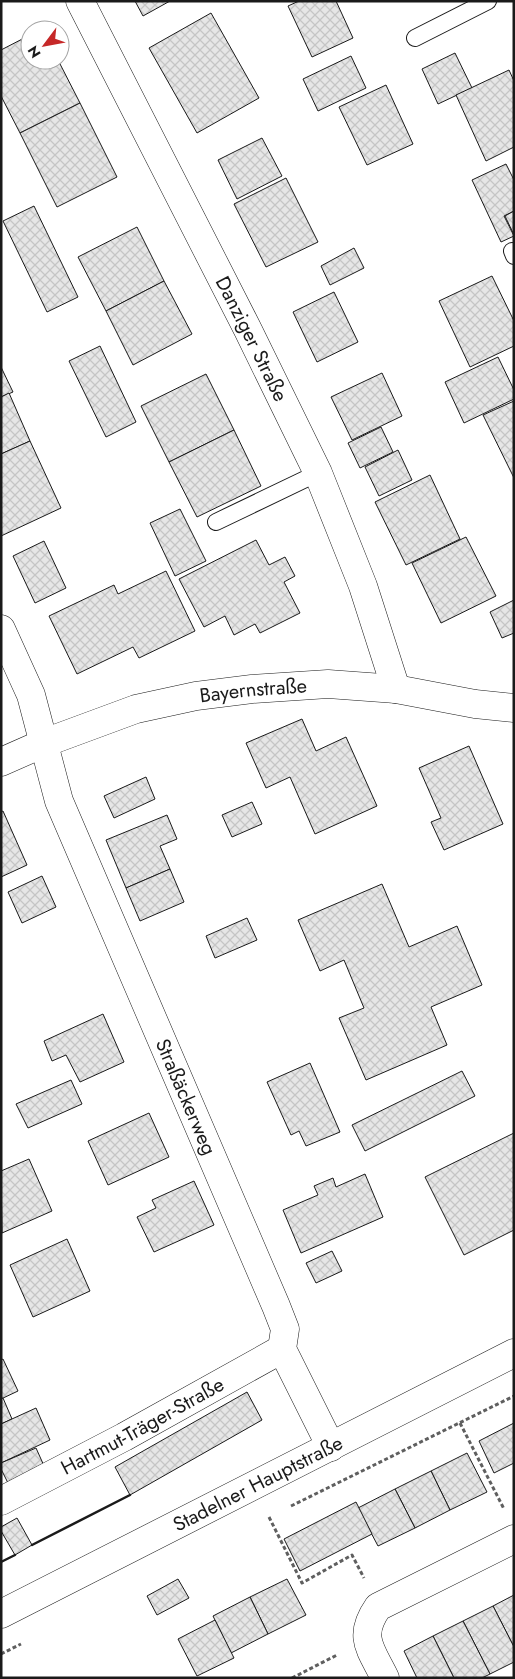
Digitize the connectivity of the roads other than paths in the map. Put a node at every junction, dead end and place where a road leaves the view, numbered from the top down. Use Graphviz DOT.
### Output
graph roads {
  1 [pos="80,1"];
  2 [pos="488,1"];
  3 [pos="415,38"];
  4 [pos="318,473"];
  5 [pos="216,522"];
  6 [pos="1,629"];
  7 [pos="396,689"];
  8 [pos="514,708"];
  9 [pos="44,743"];
  10 [pos="1,762"];
  11 [pos="282,1349"];
  12 [pos="514,1353"];
  13 [pos="331,1447"];
  14 [pos="1,1501"];
  15 [pos="514,1539"];
  16 [pos="1,1614"];
  17 [pos="385,1678"];
  1 -- 4 [label="street, Danziger Straße"];
  2 -- 3 [label="lane"];
  4 -- 5 [label="lane"];
  4 -- 7 [label="street, Danziger Straße"];
  6 -- 9 [label="street, Straßäckerweg"];
  7 -- 8 [label="street, Bayernstraße"];
  7 -- 9 [label="street, Bayernstraße"];
  9 -- 10 [label="street, Bayernstraße"];
  9 -- 11 [label="street, Straßäckerweg"];
  11 -- 13 [label="street, Straßäckerweg"];
  11 -- 14 [label="street, Hartmut-Träger-Straße"];
  12 -- 13 [label="street, Stadelner Hauptstraße"];
  13 -- 16 [label="street, Stadelner Hauptstraße"];
  15 -- 17 [label="street"];
}
